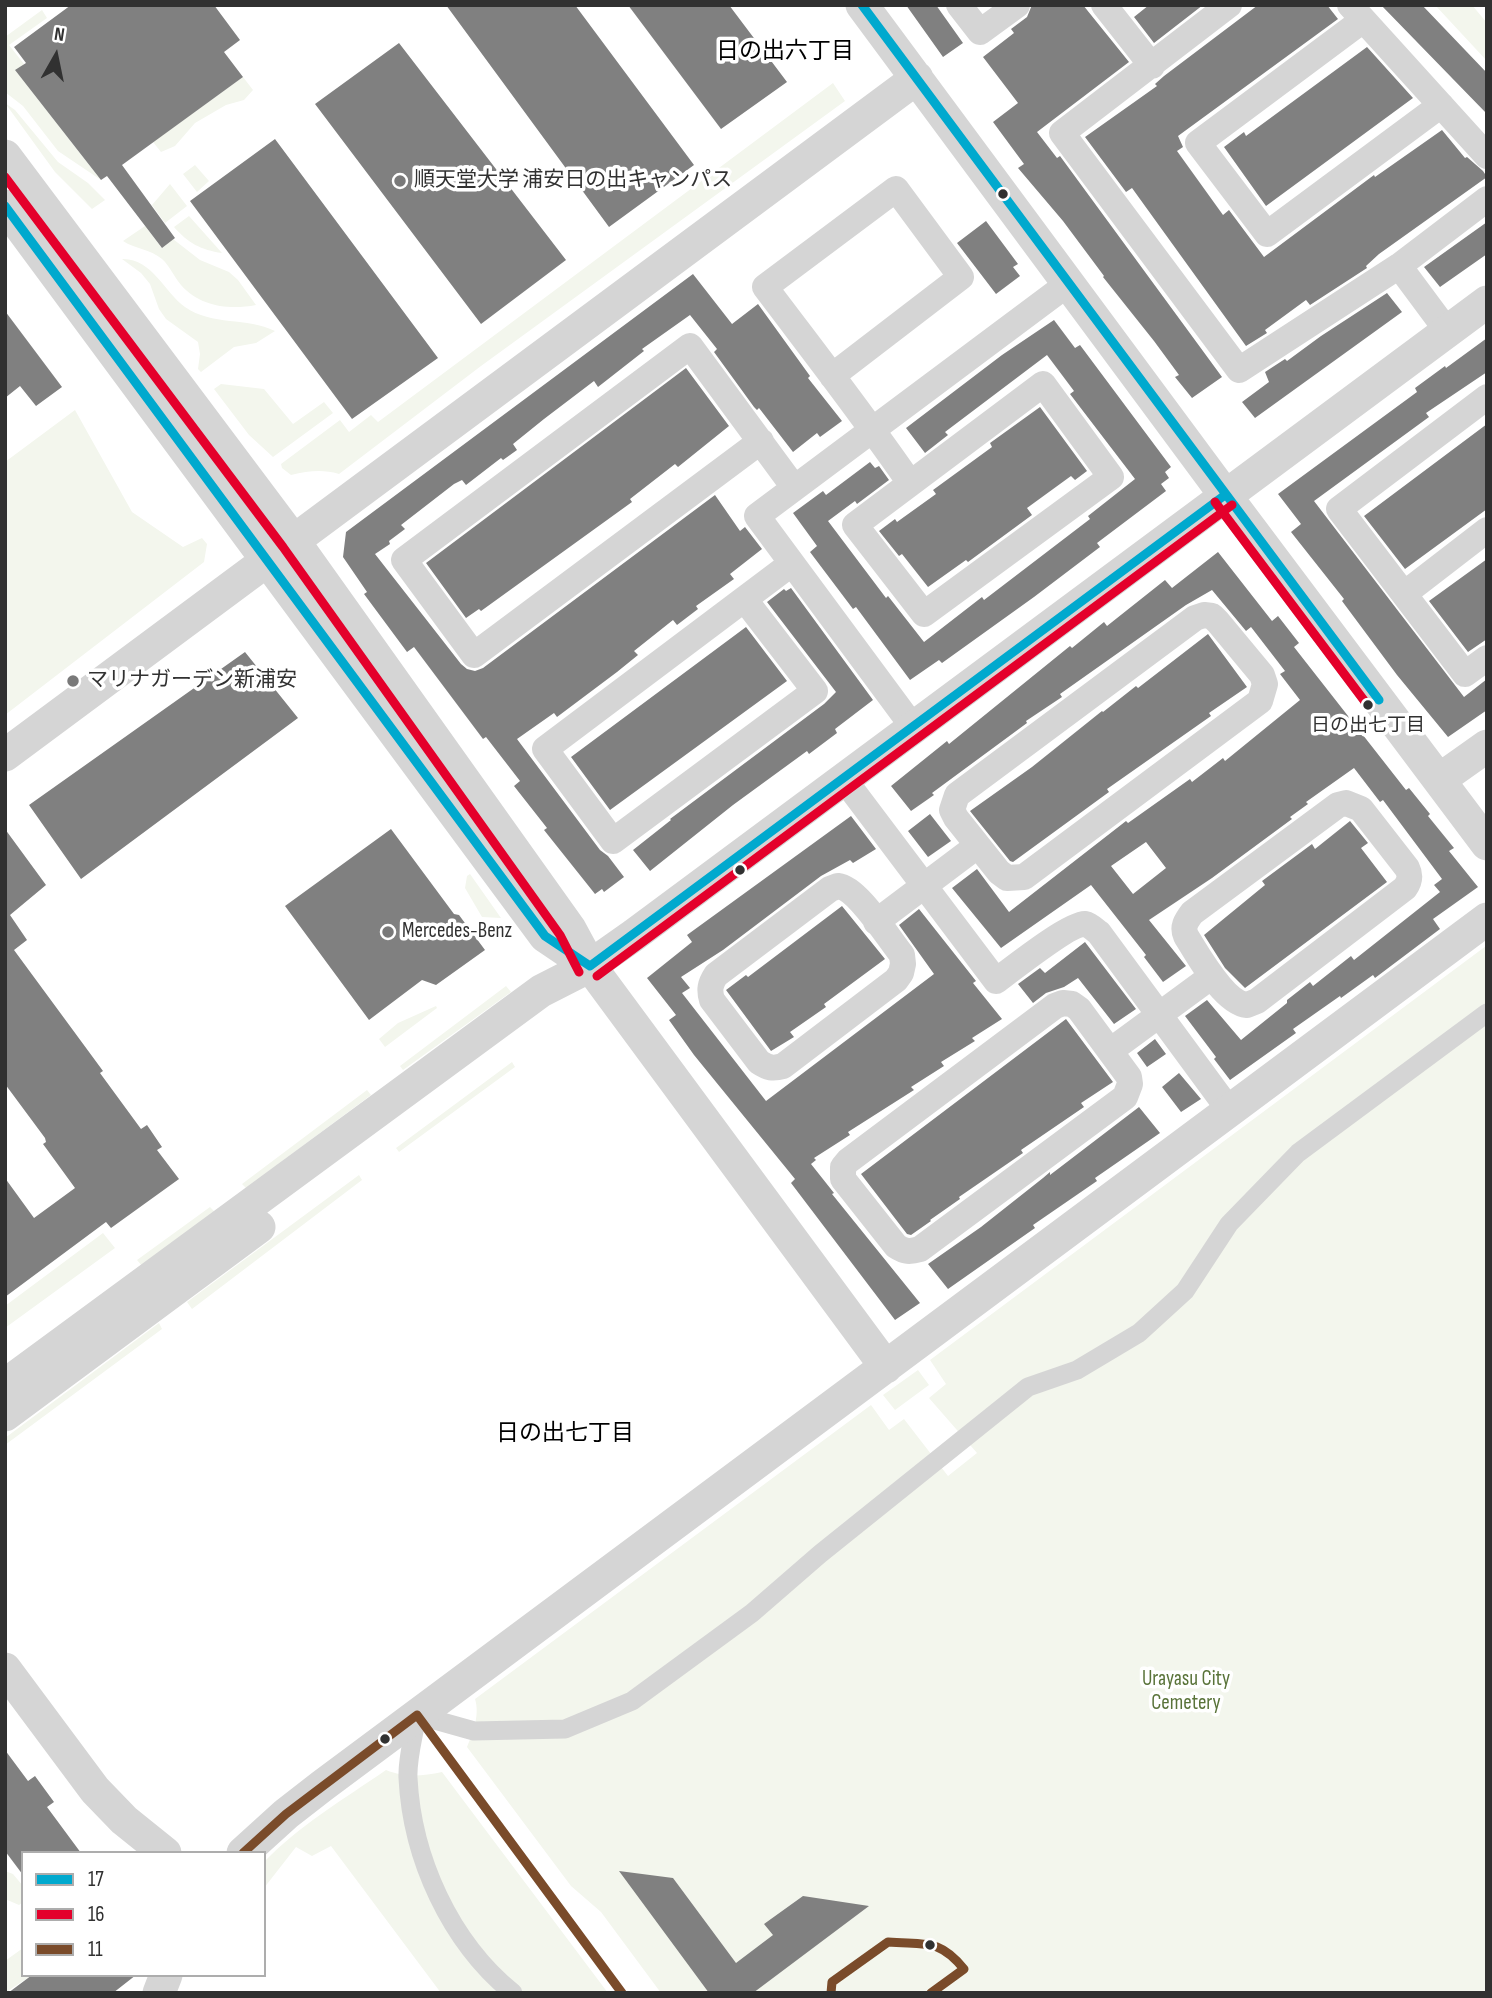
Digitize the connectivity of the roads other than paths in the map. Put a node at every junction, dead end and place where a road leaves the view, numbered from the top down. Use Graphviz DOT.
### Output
graph roads {
  1 [pos="862,5"];
  2 [pos="960,5"];
  3 [pos="1017,5"];
  4 [pos="1104,5"];
  5 [pos="1229,5"];
  6 [pos="1357,13"];
  7 [pos="1152,66"];
  8 [pos="917,78"];
  9 [pos="1441,106"];
  10 [pos="5,156"];
  11 [pos="1487,156"];
  12 [pos="1487,199"];
  13 [pos="5,206"];
  14 [pos="1399,266"];
  15 [pos="1069,282"];
  16 [pos="1487,302"];
  17 [pos="1448,332"];
  18 [pos="832,376"];
  19 [pos="1487,397"];
  20 [pos="873,430"];
  21 [pos="761,442"];
  22 [pos="910,483"];
  23 [pos="793,486"];
  24 [pos="1225,495"];
  25 [pos="1487,530"];
  26 [pos="280,550"];
  27 [pos="791,564"];
  28 [pos="1404,594"];
  29 [pos="745,600"];
  30 [pos="1487,658"];
  31 [pos="913,727"];
  32 [pos="1487,746"];
  33 [pos="5,755"];
  34 [pos="843,778"];
  35 [pos="1440,780"];
  36 [pos="1487,844"];
  37 [pos="977,846"];
  38 [pos="923,886"];
  39 [pos="1487,919"];
  40 [pos="876,922"];
  41 [pos="590,966"];
  42 [pos="1212,976"];
  43 [pos="1487,1013"];
  44 [pos="1158,1016"];
  45 [pos="1110,1051"];
  46 [pos="1230,1111"];
  47 [pos="886,1367"];
  48 [pos="5,1385"];
  49 [pos="5,1415"];
  50 [pos="5,1669"];
  51 [pos="417,1715"];
  52 [pos="163,1851"];
  53 [pos="245,1851"];
  54 [pos="513,1993"];
  1 -- 8 [label="street"];
  2 -- 3 [label="street"];
  4 -- 7 [label="street"];
  5 -- 7 [label="street"];
  6 -- 9 [label="street"];
  6 -- 9 [label="street"];
  7 -- 14 [label="street"];
  8 -- 15 [label="street"];
  8 -- 26 [label="street"];
  9 -- 11 [label="street"];
  10 -- 26 [label="street"];
  12 -- 14 [label="street"];
  13 -- 26 [label="street"];
  14 -- 17 [label="street"];
  15 -- 20 [label="street"];
  15 -- 24 [label="street"];
  16 -- 17 [label="street"];
  17 -- 24 [label="street"];
  18 -- 18 [label="street"];
  18 -- 20 [label="street"];
  19 -- 28 [label="street"];
  20 -- 22 [label="street"];
  20 -- 23 [label="street"];
  21 -- 21 [label="street"];
  21 -- 23 [label="street"];
  22 -- 22 [label="street"];
  23 -- 27 [label="street"];
  24 -- 31 [label="street"];
  24 -- 35 [label="street"];
  25 -- 28 [label="street"];
  26 -- 33 [label="street"];
  26 -- 41 [label="street"];
  27 -- 29 [label="street"];
  27 -- 31 [label="street"];
  28 -- 30 [label="street"];
  29 -- 29 [label="street"];
  31 -- 34 [label="street"];
  32 -- 35 [label="street"];
  34 -- 38 [label="street"];
  34 -- 41 [label="street"];
  35 -- 36 [label="street"];
  37 -- 37 [label="street"];
  37 -- 38 [label="street"];
  38 -- 40 [label="street"];
  38 -- 44 [label="street"];
  39 -- 46 [label="street"];
  40 -- 40 [label="street"];
  41 -- 47 [label="street"];
  41 -- 48 [label="street"];
  41 -- 49 [label="street"];
  42 -- 42 [label="street"];
  42 -- 44 [label="street"];
  43 -- 51 [label="street"];
  44 -- 45 [label="street"];
  44 -- 46 [label="street"];
  45 -- 45 [label="street"];
  46 -- 47 [label="street"];
  47 -- 51 [label="street"];
  50 -- 52 [label="street"];
  51 -- 53 [label="street"];
  51 -- 54 [label="street"];
}
